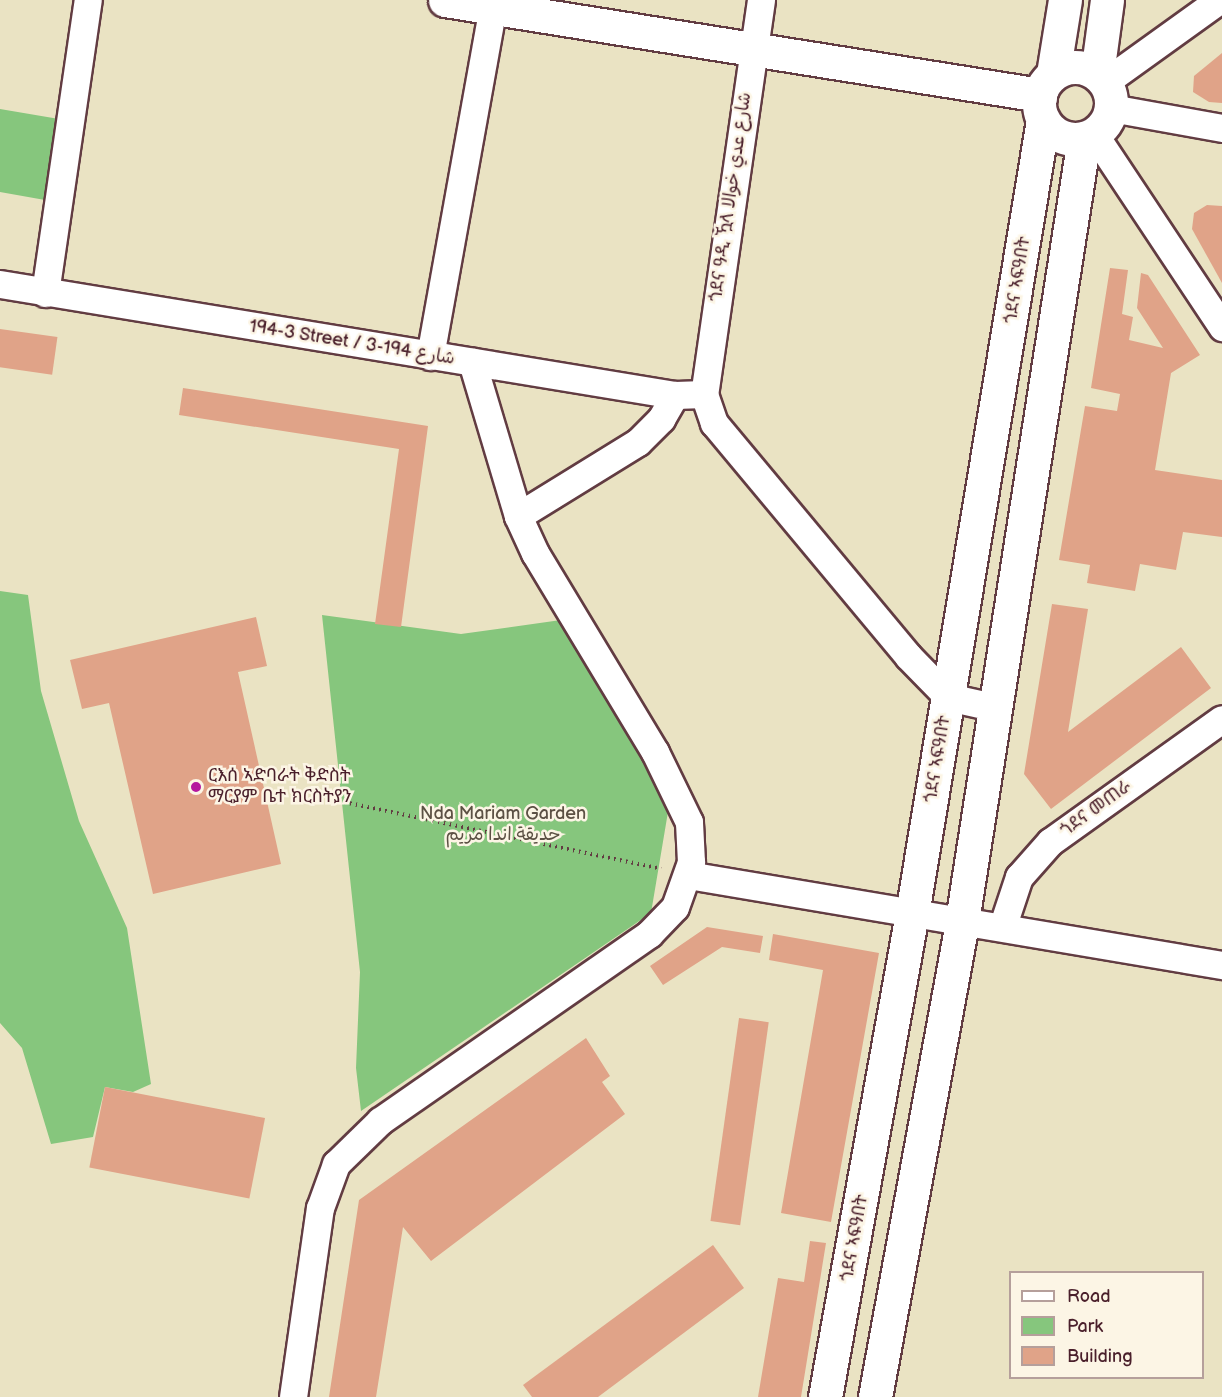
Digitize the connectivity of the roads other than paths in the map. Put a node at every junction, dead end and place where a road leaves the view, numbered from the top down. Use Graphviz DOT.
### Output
graph roads {
  1 [pos="88,0"];
  2 [pos="444,0"];
  3 [pos="761,0"];
  4 [pos="1065,0"];
  5 [pos="1107,0"];
  6 [pos="1219,0"];
  7 [pos="494,4"];
  8 [pos="753,48"];
  9 [pos="1045,96"];
  10 [pos="1098,107"];
  11 [pos="1222,128"];
  12 [pos="0,284"];
  13 [pos="45,293"];
  14 [pos="1222,327"];
  15 [pos="430,356"];
  16 [pos="472,362"];
  17 [pos="704,394"];
  18 [pos="675,395"];
  19 [pos="980,508"];
  20 [pos="1025,515"];
  21 [pos="518,516"];
  22 [pos="948,697"];
  23 [pos="993,707"];
  24 [pos="1222,719"];
  25 [pos="688,875"];
  26 [pos="912,914"];
  27 [pos="962,921"];
  28 [pos="1003,925"];
  29 [pos="1222,965"];
  30 [pos="865,1183"];
  31 [pos="910,1189"];
  32 [pos="293,1397"];
  33 [pos="825,1397"];
  34 [pos="875,1397"];
  1 -- 13 [label="street"];
  2 -- 7 [label="main road"];
  3 -- 8 [label="street, ጎደና ዓዲ ዃላ شارع عدي خوالا"];
  4 -- 9 [label="main road, ጎደና ኣፍዓበት"];
  5 -- 10 [label="main road"];
  6 -- 10 [label="street"];
  7 -- 8 [label="main road"];
  7 -- 15 [label="street"];
  8 -- 9 [label="main road"];
  8 -- 17 [label="street, ጎደና ዓዲ ዃላ شارع عدي خوالا"];
  9 -- 10 [label="main road"];
  9 -- 10 [label="main road"];
  9 -- 19 [label="main road, ጎደና ኣፍዓበት"];
  10 -- 11 [label="street"];
  10 -- 14 [label="street"];
  10 -- 20 [label="main road"];
  12 -- 13 [label="street, 194-3 Street / شارع 194-3"];
  13 -- 15 [label="street, 194-3 Street / شارع 194-3"];
  15 -- 16 [label="street, 194-3 Street / شارع 194-3"];
  16 -- 18 [label="street, 194-3 Street / شارع 194-3"];
  16 -- 21 [label="street"];
  17 -- 18 [label="street, 194-3 Street / شارع 194-3"];
  17 -- 22 [label="street"];
  18 -- 21 [label="street"];
  19 -- 20 [label="main road"];
  19 -- 22 [label="main road, ጎደና ኣፍዓበት"];
  20 -- 23 [label="main road"];
  21 -- 25 [label="street"];
  22 -- 23 [label="street"];
  22 -- 26 [label="main road, ጎደና ኣፍዓበት"];
  23 -- 27 [label="main road"];
  24 -- 28 [label="street, ጎደና መጠራ"];
  25 -- 26 [label="street"];
  25 -- 32 [label="street"];
  26 -- 27 [label="street"];
  26 -- 30 [label="main road, ጎደና ኣፍዓበት"];
  27 -- 28 [label="street"];
  27 -- 31 [label="main road"];
  28 -- 29 [label="street"];
  30 -- 31 [label="main road"];
  30 -- 33 [label="main road, ጎደና ኣፍዓበት"];
  31 -- 34 [label="main road"];
}
